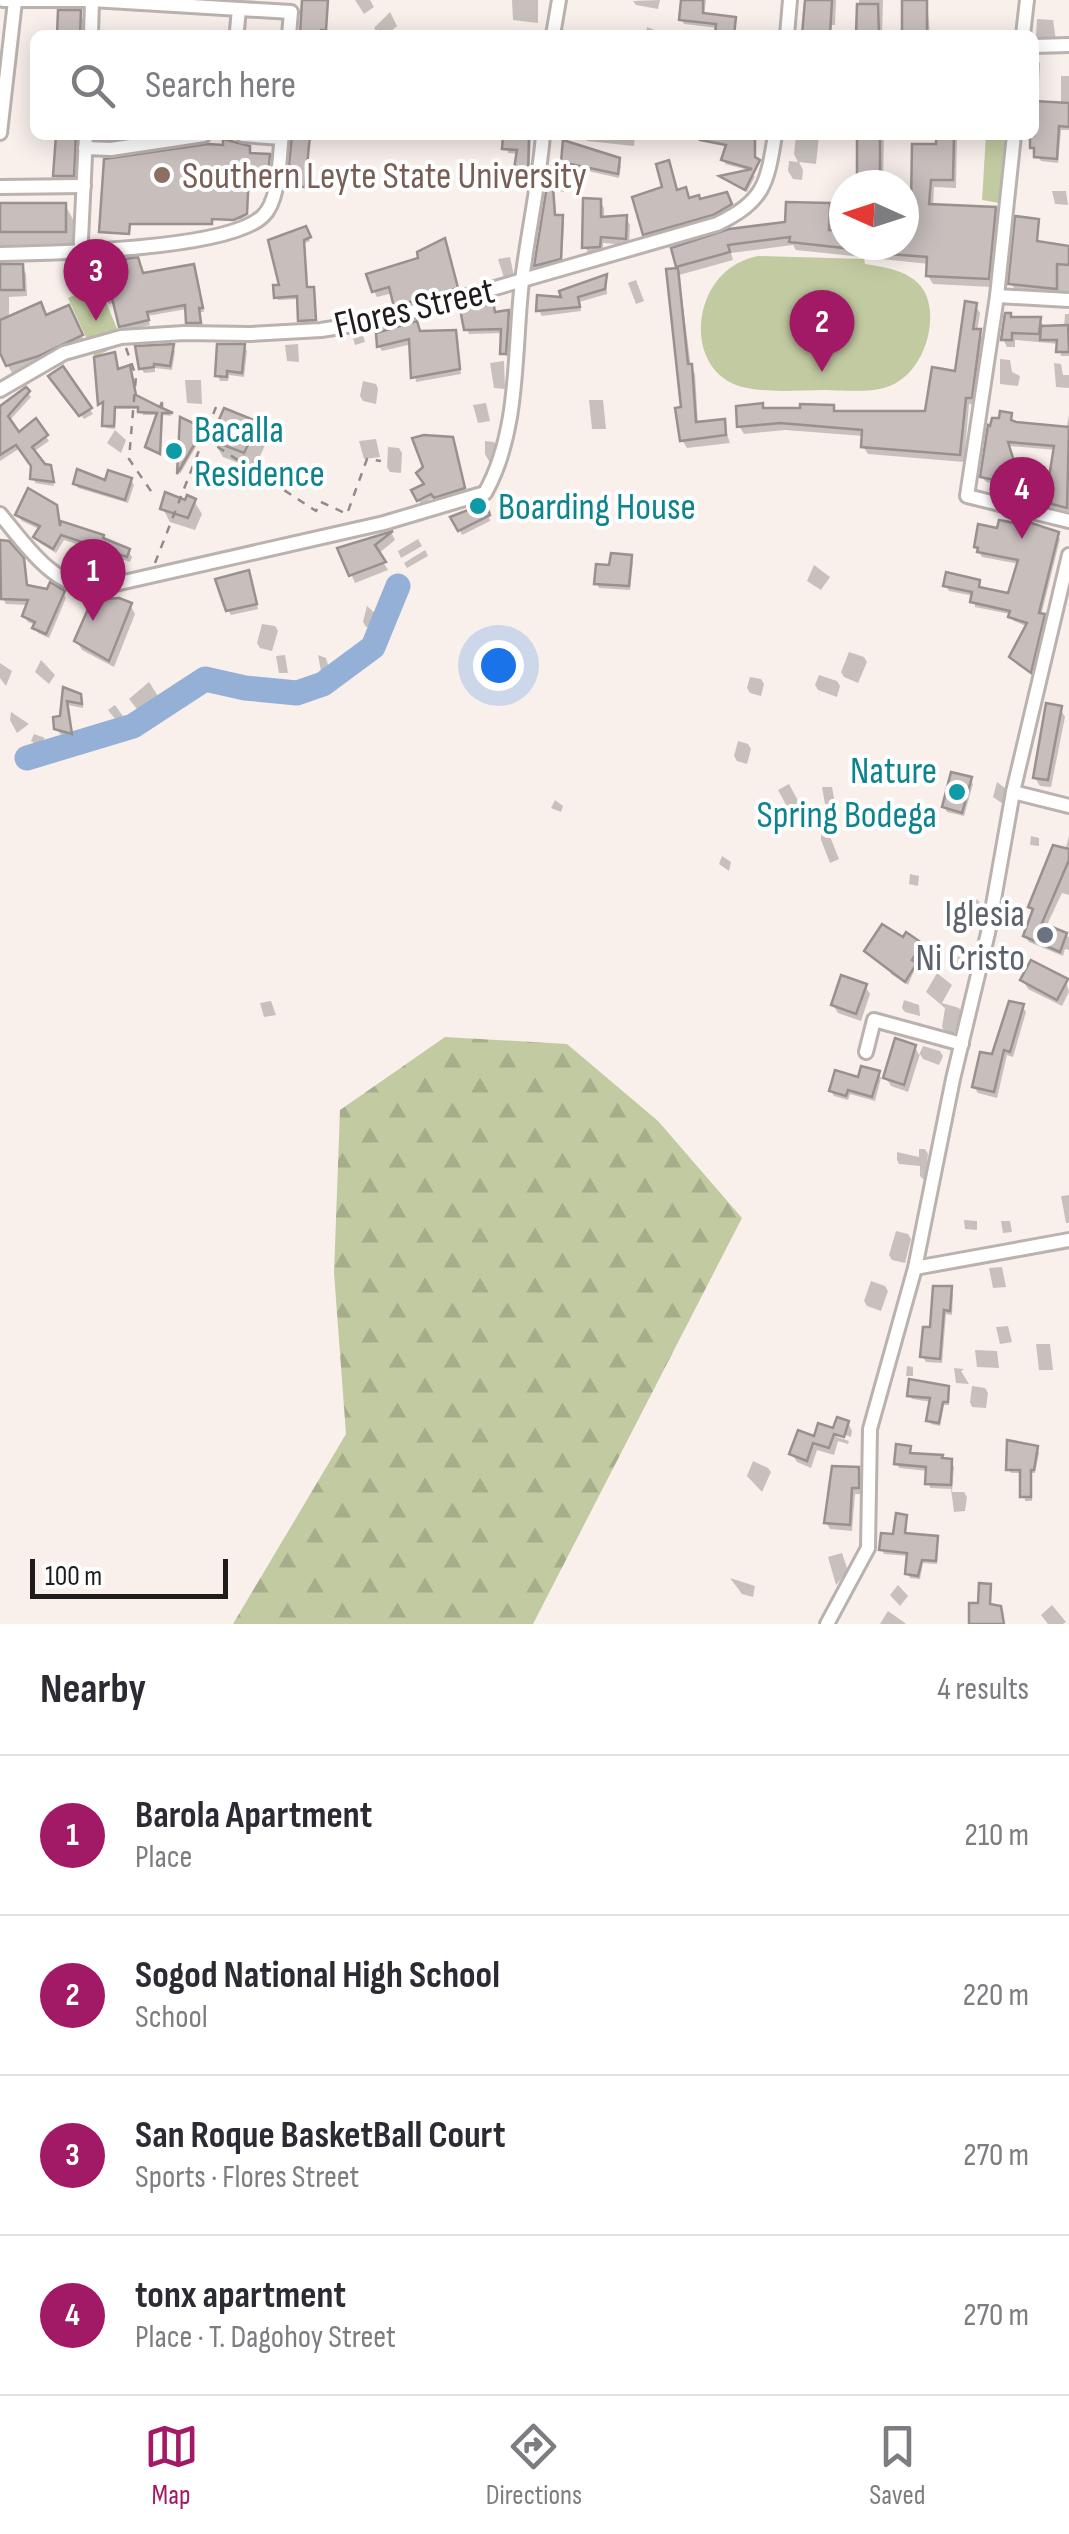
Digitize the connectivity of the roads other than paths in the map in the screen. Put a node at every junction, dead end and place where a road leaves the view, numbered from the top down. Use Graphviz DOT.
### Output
graph roads {
  1 [pos="3,0"];
  2 [pos="92,0"];
  3 [pos="558,0"];
  4 [pos="790,0"];
  5 [pos="1027,0"];
  6 [pos="15,1"];
  7 [pos="291,6"];
  8 [pos="238,9"];
  9 [pos="90,30"];
  10 [pos="237,30"];
  11 [pos="554,30"];
  12 [pos="787,30"];
  13 [pos="1024,30"];
  14 [pos="1069,45"];
  15 [pos="1039,46"];
  16 [pos="0,133"];
  17 [pos="136,140"];
  18 [pos="281,140"];
  19 [pos="542,140"];
  20 [pos="773,140"];
  21 [pos="1013,140"];
  22 [pos="86,142"];
  23 [pos="0,186"];
  24 [pos="84,186"];
  25 [pos="80,252"];
  26 [pos="0,254"];
  27 [pos="79,281"];
  28 [pos="522,281"];
  29 [pos="996,296"];
  30 [pos="1069,300"];
  31 [pos="0,390"];
  32 [pos="0,514"];
  33 [pos="1069,521"];
  34 [pos="1069,556"];
  35 [pos="1014,792"];
  36 [pos="1069,806"];
  37 [pos="962,1044"];
  38 [pos="866,1052"];
  39 [pos="1069,1240"];
  40 [pos="915,1268"];
  41 [pos="827,1624"];
  1 -- 6 [label="street"];
  2 -- 6 [label="street"];
  2 -- 8 [label="street"];
  2 -- 9 [label="street"];
  3 -- 11 [label="street"];
  4 -- 12 [label="street"];
  5 -- 13 [label="street"];
  6 -- 16 [label="street"];
  7 -- 8 [label="street"];
  8 -- 10 [label="street"];
  14 -- 15 [label="street"];
  17 -- 22 [label="street"];
  18 -- 25 [label="street"];
  19 -- 28 [label="street"];
  20 -- 28 [label="street, Flores Street"];
  21 -- 29 [label="street"];
  22 -- 24 [label="street"];
  23 -- 24 [label="street"];
  24 -- 25 [label="street"];
  25 -- 26 [label="street"];
  25 -- 27 [label="street"];
  28 -- 31 [label="street, Flores Street"];
  28 -- 32 [label="street"];
  29 -- 30 [label="street"];
  29 -- 33 [label="street"];
  34 -- 35 [label="street"];
  35 -- 36 [label="street"];
  35 -- 37 [label="street"];
  37 -- 38 [label="street"];
  37 -- 40 [label="street"];
  39 -- 40 [label="street"];
  40 -- 41 [label="street"];
}
